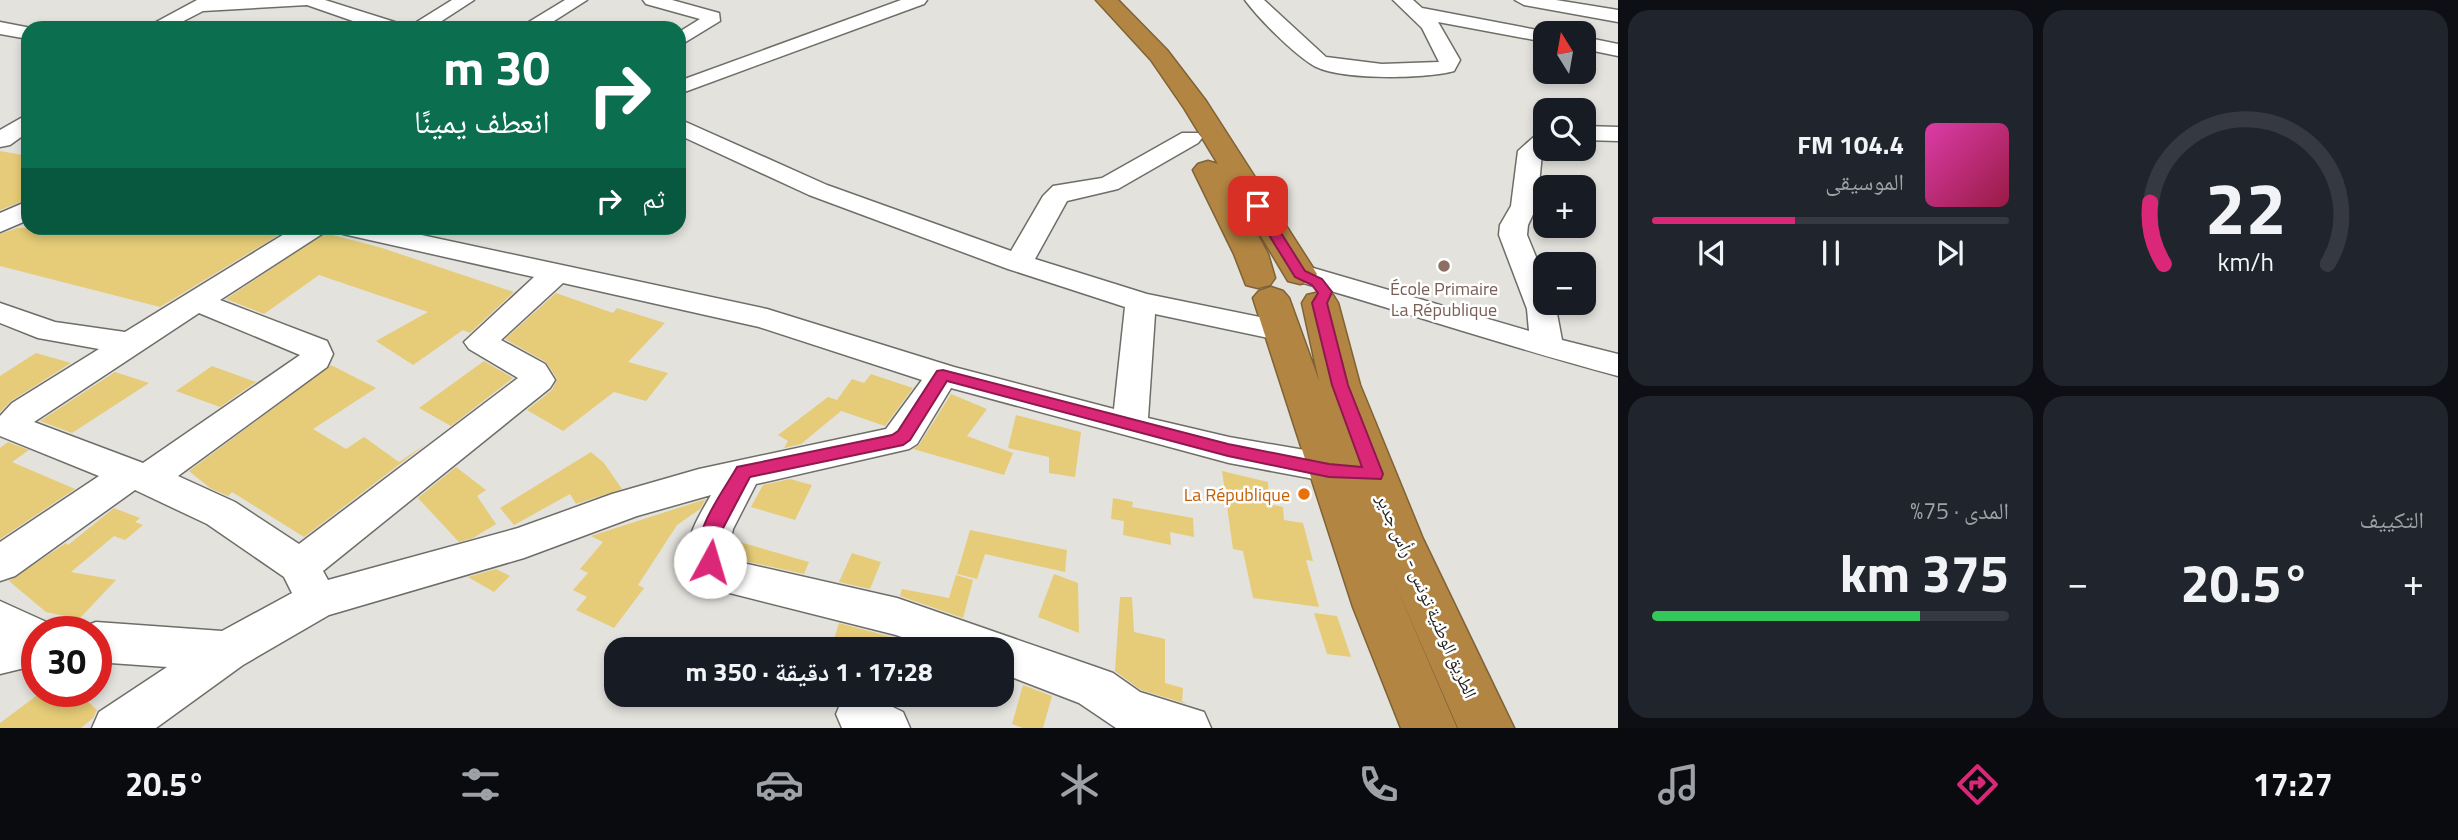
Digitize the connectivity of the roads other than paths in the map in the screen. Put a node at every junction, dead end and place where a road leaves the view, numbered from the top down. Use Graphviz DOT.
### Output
graph roads {
  1 [pos="465,0"];
  2 [pos="578,0"];
  3 [pos="652,0"];
  4 [pos="717,0"];
  5 [pos="912,0"];
  6 [pos="1082,0"];
  7 [pos="1106,0"];
  8 [pos="1254,0"];
  9 [pos="1524,0"];
  10 [pos="316,1"];
  11 [pos="204,3"];
  12 [pos="1409,6"];
  13 [pos="696,11"];
  14 [pos="348,15"];
  15 [pos="1618,16"];
  16 [pos="169,21"];
  17 [pos="335,21"];
  18 [pos="369,21"];
  19 [pos="429,21"];
  20 [pos="542,21"];
  21 [pos="0,28"];
  22 [pos="21,32"];
  23 [pos="1533,33"];
  24 [pos="686,36"];
  25 [pos="1596,45"];
  26 [pos="1618,48"];
  27 [pos="686,76"];
  28 [pos="706,79"];
  29 [pos="686,86"];
  30 [pos="21,126"];
  31 [pos="686,129"];
  32 [pos="1596,133"];
  33 [pos="1618,134"];
  34 [pos="1190,138"];
  35 [pos="1,140"];
  36 [pos="21,143"];
  37 [pos="1533,149"];
  38 [pos="21,213"];
  39 [pos="0,224"];
  40 [pos="301,235"];
  41 [pos="439,236"];
  42 [pos="1018,263"];
  43 [pos="555,274"];
  44 [pos="1294,294"];
  45 [pos="198,302"];
  46 [pos="1141,302"];
  47 [pos="0,312"];
  48 [pos="128,342"];
  49 [pos="1547,345"];
  50 [pos="1618,365"];
  51 [pos="943,375"];
  52 [pos="6,426"];
  53 [pos="1130,426"];
  54 [pos="1329,470"];
  55 [pos="744,471"];
  56 [pos="1374,474"];
  57 [pos="139,476"];
  58 [pos="0,565"];
  59 [pos="308,583"];
  60 [pos="0,620"];
  61 [pos="21,631"];
  62 [pos="954,637"];
  63 [pos="112,643"];
  64 [pos="21,649"];
  65 [pos="228,651"];
  66 [pos="0,654"];
  67 [pos="1014,658"];
  68 [pos="116,728"];
  69 [pos="1187,728"];
  70 [pos="1429,728"];
  71 [pos="1486,728"];
  1 -- 19 [label="street"];
  2 -- 20 [label="street"];
  3 -- 13 [label="street"];
  4 -- 13 [label="street"];
  5 -- 28 [label="street"];
  6 -- 34 [label="highway, الطريق الوطنية تونس - رأس جدير"];
  7 -- 44 [label="highway, الطريق الوطنية تونس - رأس جدير"];
  8 -- 12 [label="street"];
  9 -- 15 [label="street"];
  10 -- 11 [label="street"];
  10 -- 14 [label="street"];
  11 -- 16 [label="street"];
  12 -- 23 [label="street"];
  13 -- 24 [label="street"];
  14 -- 17 [label="street"];
  14 -- 18 [label="street"];
  21 -- 22 [label="street"];
  25 -- 26 [label="street"];
  27 -- 28 [label="street"];
  28 -- 29 [label="street"];
  30 -- 35 [label="street"];
  31 -- 42 [label="street"];
  32 -- 33 [label="street"];
  34 -- 42 [label="street"];
  34 -- 44 [label="highway, الطريق الوطنية تونس - رأس جدير"];
  35 -- 36 [label="street"];
  37 -- 49 [label="street"];
  38 -- 39 [label="street"];
  40 -- 45 [label="street"];
  41 -- 43 [label="street"];
  42 -- 46 [label="street"];
  43 -- 51 [label="street"];
  43 -- 59 [label="street"];
  44 -- 46 [label="street"];
  44 -- 49 [label="street"];
  44 -- 54 [label="highway, الطريق الوطنية تونس - رأس جدير"];
  44 -- 56 [label="highway, الطريق الوطنية تونس - رأس جدير"];
  45 -- 48 [label="street"];
  45 -- 57 [label="street"];
  46 -- 53 [label="street"];
  47 -- 48 [label="street"];
  48 -- 52 [label="street"];
  49 -- 50 [label="street"];
  51 -- 53 [label="street"];
  51 -- 55 [label="street"];
  52 -- 57 [label="street"];
  53 -- 54 [label="street"];
  54 -- 56 [label="street"];
  54 -- 70 [label="highway, الطريق الوطنية تونس - رأس جدير"];
  55 -- 59 [label="street"];
  55 -- 62 [label="street"];
  56 -- 71 [label="highway, الطريق الوطنية تونس - رأس جدير"];
  57 -- 58 [label="street"];
  57 -- 59 [label="street"];
  59 -- 65 [label="street"];
  60 -- 61 [label="street"];
  63 -- 65 [label="street"];
  64 -- 66 [label="street"];
  65 -- 68 [label="street"];
  67 -- 69 [label="street"];
}
